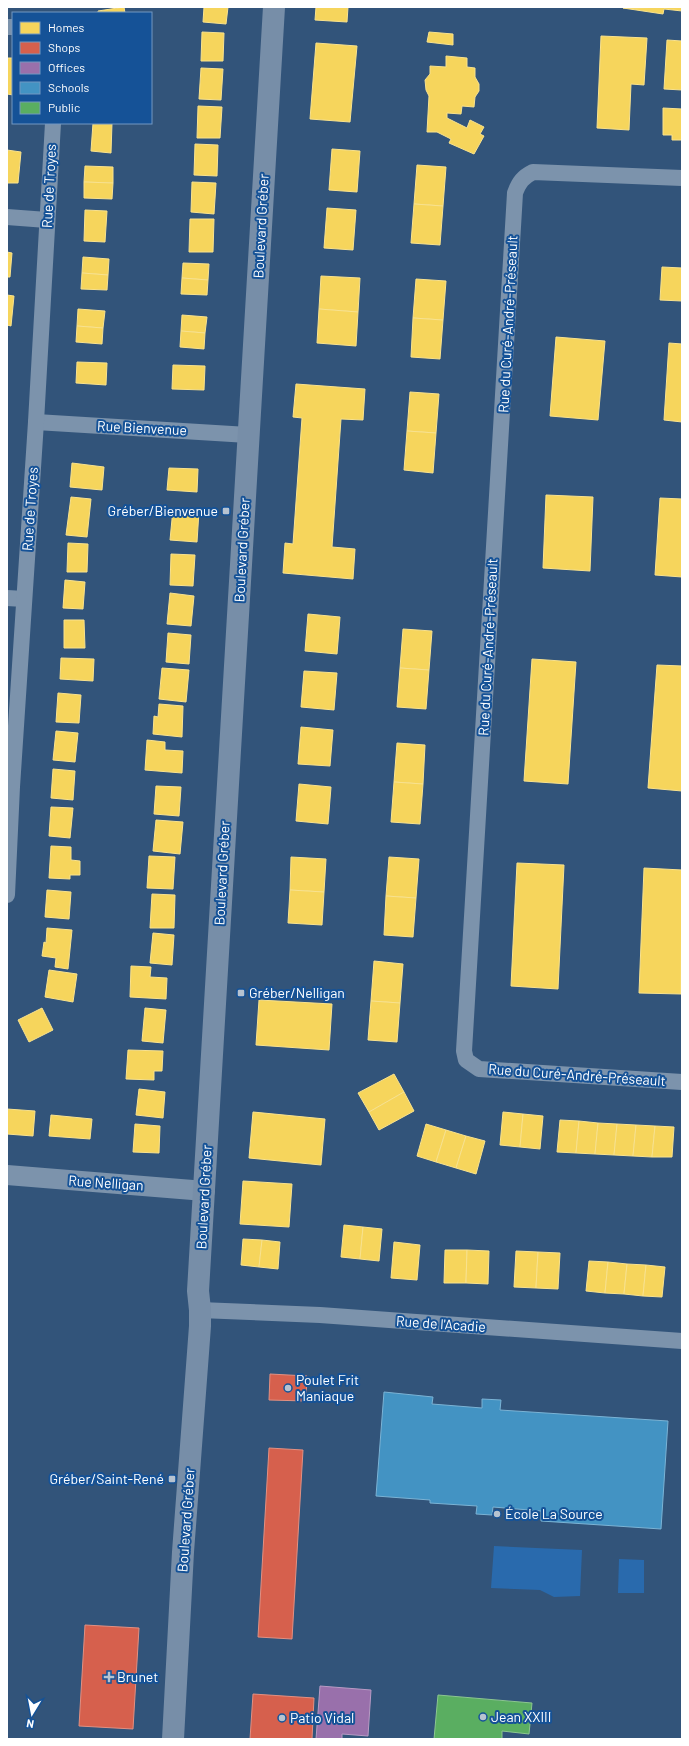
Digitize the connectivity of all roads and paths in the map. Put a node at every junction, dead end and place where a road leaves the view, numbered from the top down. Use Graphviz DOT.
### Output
graph roads {
  1 [pos="274,7"];
  2 [pos="53,124"];
  3 [pos="682,178"];
  4 [pos="7,217"];
  5 [pos="47,220"];
  6 [pos="36,422"];
  7 [pos="248,435"];
  8 [pos="7,598"];
  9 [pos="24,599"];
  10 [pos="10,787"];
  11 [pos="7,895"];
  12 [pos="682,1082"];
  13 [pos="7,1175"];
  14 [pos="205,1191"];
  15 [pos="200,1310"];
  16 [pos="682,1341"];
  17 [pos="173,1739"];
  1 -- 7 [label="main road, Boulevard Gréber"];
  2 -- 5 [label="street, Rue de Troyes"];
  3 -- 12 [label="street, Rue du Curé-André-Préseault"];
  4 -- 5 [label="street"];
  5 -- 6 [label="street, Rue de Troyes"];
  6 -- 7 [label="street, Rue Bienvenue"];
  6 -- 9 [label="street, Rue de Troyes"];
  7 -- 14 [label="main road, Boulevard Gréber"];
  8 -- 9 [label="street"];
  9 -- 10 [label="street, Rue de Troyes"];
  10 -- 11 [label="street, Rue de Troyes"];
  13 -- 14 [label="street, Rue Nelligan"];
  14 -- 15 [label="main road, Boulevard Gréber"];
  15 -- 16 [label="street, Rue de l'Acadie"];
  15 -- 17 [label="main road, Boulevard Gréber"];
}
